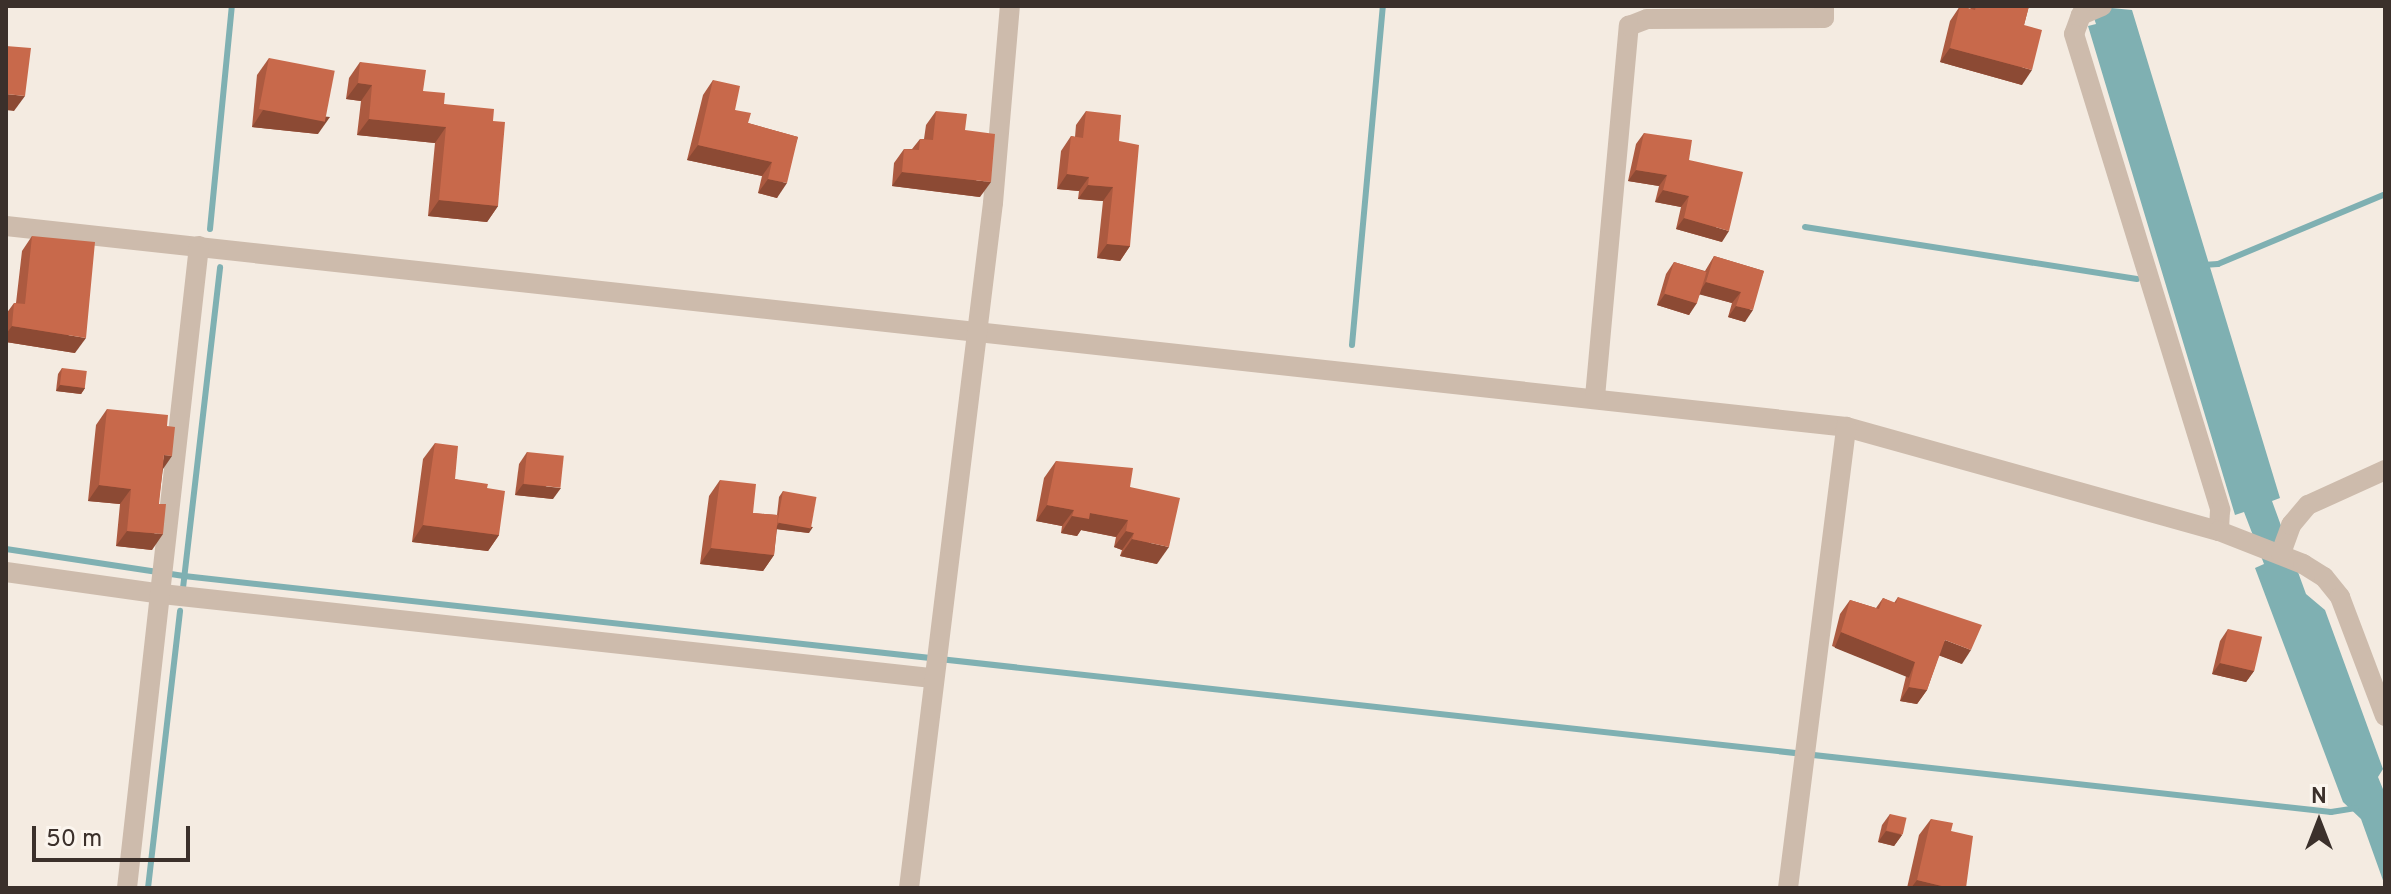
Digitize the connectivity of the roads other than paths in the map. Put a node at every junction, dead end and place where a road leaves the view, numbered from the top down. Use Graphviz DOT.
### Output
graph roads {
  1 [pos="1010,6"];
  2 [pos="1824,6"];
  3 [pos="2085,10"];
  4 [pos="6,226"];
  5 [pos="199,246"];
  6 [pos="978,330"];
  7 [pos="1595,397"];
  8 [pos="1846,427"];
  9 [pos="2385,470"];
  10 [pos="2219,531"];
  11 [pos="2281,553"];
  12 [pos="6,572"];
  13 [pos="163,579"];
  14 [pos="934,664"];
  15 [pos="2385,716"];
  16 [pos="127,888"];
  17 [pos="909,888"];
  18 [pos="1788,888"];
  1 -- 6 [label="street"];
  2 -- 7 [label="street"];
  3 -- 10 [label="street"];
  4 -- 5 [label="street"];
  5 -- 6 [label="street"];
  5 -- 13 [label="street"];
  6 -- 7 [label="street"];
  6 -- 14 [label="street"];
  7 -- 8 [label="street"];
  8 -- 10 [label="street"];
  8 -- 18 [label="street"];
  9 -- 11 [label="street"];
  10 -- 11 [label="street"];
  11 -- 15 [label="street"];
  12 -- 13 [label="street"];
  13 -- 14 [label="street"];
  13 -- 16 [label="street"];
  14 -- 17 [label="street"];
}
